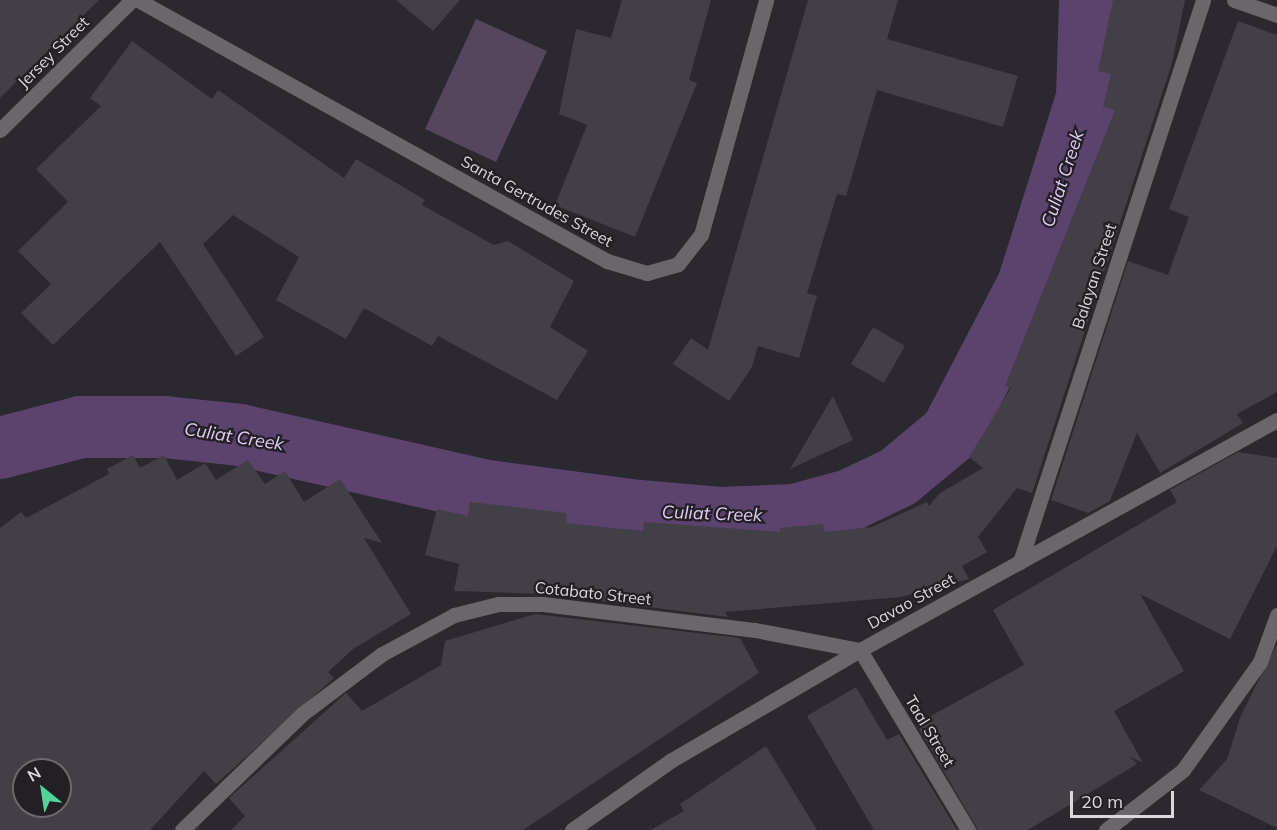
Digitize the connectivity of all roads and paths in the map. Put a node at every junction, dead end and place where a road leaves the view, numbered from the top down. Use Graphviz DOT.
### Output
graph roads {
  1 [pos="132,0"];
  2 [pos="138,0"];
  3 [pos="766,0"];
  4 [pos="1203,0"];
  5 [pos="1234,0"];
  6 [pos="1277,15"];
  7 [pos="0,130"];
  8 [pos="1277,420"];
  9 [pos="1020,562"];
  10 [pos="1277,615"];
  11 [pos="860,650"];
  12 [pos="182,830"];
  13 [pos="572,830"];
  14 [pos="968,830"];
  15 [pos="1106,830"];
  1 -- 7 [label="street, Jersey Street"];
  2 -- 3 [label="street, Santa Gertrudes Street"];
  4 -- 9 [label="street, Balayan Street"];
  5 -- 6 [label="street"];
  8 -- 9 [label="street, Davao Street"];
  9 -- 11 [label="street, Davao Street"];
  10 -- 15 [label="street"];
  11 -- 12 [label="street, Cotabato Street"];
  11 -- 13 [label="street, Davao Street"];
  11 -- 14 [label="street, Taal Street"];
}
